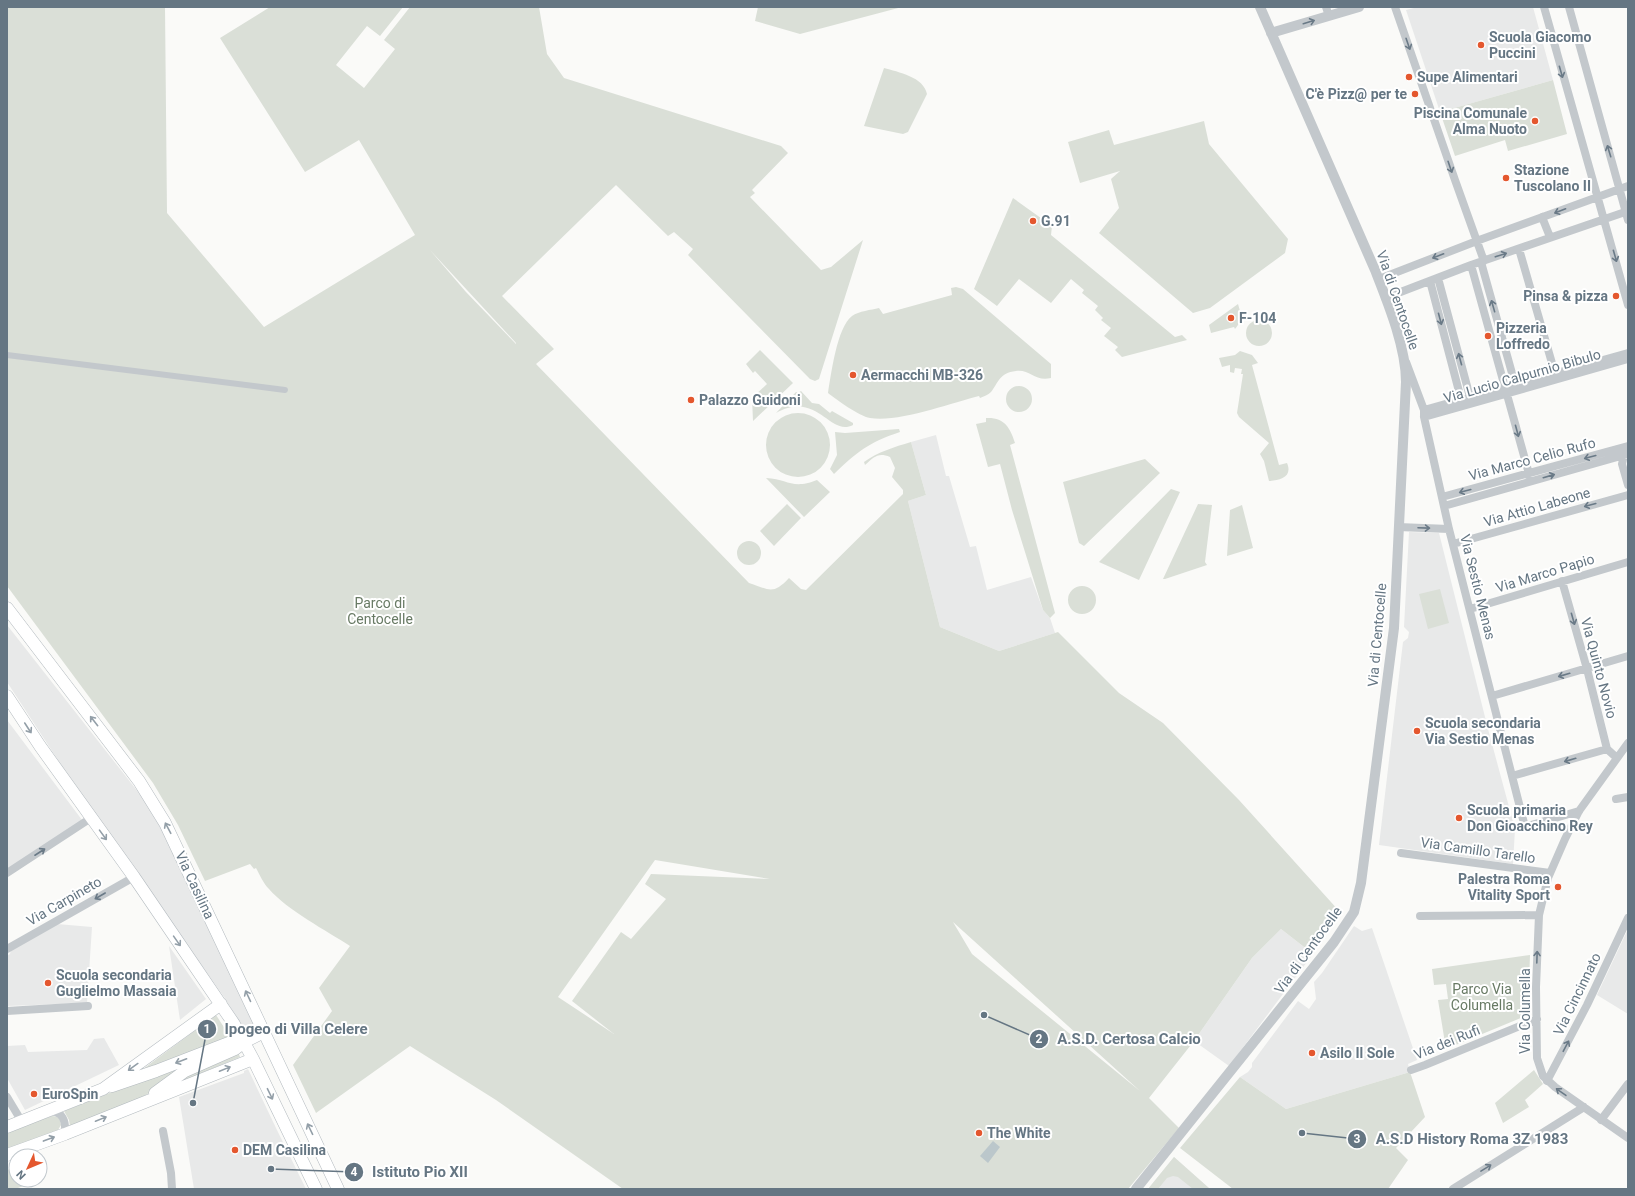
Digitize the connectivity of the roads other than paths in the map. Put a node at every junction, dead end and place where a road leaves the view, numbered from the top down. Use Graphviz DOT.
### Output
graph roads {
  1 [pos="1260,7"];
  2 [pos="1359,7"];
  3 [pos="1395,7"];
  4 [pos="1544,7"];
  5 [pos="1569,7"];
  6 [pos="1327,11"];
  7 [pos="1271,33"];
  8 [pos="1628,186"];
  9 [pos="1619,189"];
  10 [pos="1596,197"];
  11 [pos="1627,214"];
  12 [pos="1542,217"];
  13 [pos="1603,219"];
  14 [pos="1550,237"];
  15 [pos="1477,241"];
  16 [pos="1519,249"];
  17 [pos="1482,261"];
  18 [pos="1471,265"];
  19 [pos="1438,278"];
  20 [pos="1379,280"];
  21 [pos="1430,281"];
  22 [pos="1386,298"];
  23 [pos="1628,305"];
  24 [pos="1628,353"];
  25 [pos="7,354"];
  26 [pos="1403,356"];
  27 [pos="1628,359"];
  28 [pos="1599,364"];
  29 [pos="1555,376"];
  30 [pos="1515,384"];
  31 [pos="285,390"];
  32 [pos="1506,390"];
  33 [pos="1470,397"];
  34 [pos="1461,399"];
  35 [pos="1424,413"];
  36 [pos="1626,452"];
  37 [pos="1530,477"];
  38 [pos="1628,485"];
  39 [pos="1628,495"];
  40 [pos="1443,502"];
  41 [pos="1398,527"];
  42 [pos="1449,529"];
  43 [pos="1453,544"];
  44 [pos="1628,562"];
  45 [pos="1562,581"];
  46 [pos="7,608"];
  47 [pos="1470,609"];
  48 [pos="1628,656"];
  49 [pos="1587,668"];
  50 [pos="7,696"];
  51 [pos="1492,696"];
  52 [pos="1628,743"];
  53 [pos="1607,749"];
  54 [pos="1617,758"];
  55 [pos="1512,776"];
  56 [pos="1628,797"];
  57 [pos="1616,799"];
  58 [pos="1579,811"];
  59 [pos="91,818"];
  60 [pos="1401,853"];
  61 [pos="7,873"];
  62 [pos="1550,873"];
  63 [pos="134,877"];
  64 [pos="1539,915"];
  65 [pos="1420,916"];
  66 [pos="1627,921"];
  67 [pos="7,949"];
  68 [pos="221,1004"];
  69 [pos="88,1006"];
  70 [pos="7,1011"];
  71 [pos="1537,1019"];
  72 [pos="264,1032"];
  73 [pos="244,1042"];
  74 [pos="253,1059"];
  75 [pos="1411,1070"];
  76 [pos="1547,1081"];
  77 [pos="1628,1084"];
  78 [pos="103,1089"];
  79 [pos="7,1097"];
  80 [pos="137,1104"];
  81 [pos="1584,1107"];
  82 [pos="47,1111"];
  83 [pos="1601,1120"];
  84 [pos="22,1122"];
  85 [pos="7,1127"];
  86 [pos="163,1131"];
  87 [pos="65,1134"];
  88 [pos="1628,1138"];
  89 [pos="7,1155"];
  90 [pos="172,1189"];
  91 [pos="316,1189"];
  92 [pos="338,1189"];
  93 [pos="1136,1189"];
  94 [pos="1453,1189"];
  1 -- 7 [label="street, Via di Centocelle"];
  2 -- 6 [label="street"];
  3 -- 15 [label="street, one-way"];
  4 -- 10 [label="street, one-way"];
  9 -- 5 [label="street, one-way"];
  7 -- 6 [label="street, one-way"];
  7 -- 20 [label="street, Via di Centocelle"];
  8 -- 9 [label="street"];
  9 -- 10 [label="street"];
  9 -- 11 [label="street"];
  10 -- 12 [label="street, one-way"];
  10 -- 13 [label="street"];
  11 -- 13 [label="street"];
  12 -- 14 [label="street"];
  12 -- 15 [label="street"];
  13 -- 14 [label="street"];
  13 -- 23 [label="street, one-way"];
  14 -- 16 [label="street"];
  15 -- 17 [label="street"];
  15 -- 20 [label="street, one-way"];
  17 -- 16 [label="street, one-way"];
  16 -- 29 [label="street"];
  17 -- 18 [label="street"];
  30 -- 17 [label="street, one-way"];
  18 -- 19 [label="street"];
  18 -- 32 [label="street"];
  19 -- 21 [label="street"];
  33 -- 19 [label="street, one-way"];
  20 -- 22 [label="street, Via di Centocelle"];
  21 -- 22 [label="street"];
  21 -- 34 [label="street, one-way"];
  22 -- 26 [label="street, Via di Centocelle"];
  24 -- 28 [label="street, Via Lucio Calpurnio Bibulo"];
  25 -- 31 [label="street"];
  26 -- 35 [label="street, Via Sestio Menas"];
  26 -- 41 [label="street, Via di Centocelle"];
  27 -- 28 [label="street, Via Lucio Calpurnio Bibulo"];
  28 -- 29 [label="street, Via Lucio Calpurnio Bibulo"];
  29 -- 30 [label="street, Via Lucio Calpurnio Bibulo"];
  29 -- 32 [label="street, Via Lucio Calpurnio Bibulo"];
  30 -- 32 [label="street, Via Lucio Calpurnio Bibulo"];
  32 -- 33 [label="street, Via Lucio Calpurnio Bibulo"];
  32 -- 35 [label="street, Via Lucio Calpurnio Bibulo"];
  32 -- 37 [label="street, one-way"];
  33 -- 34 [label="street, Via Lucio Calpurnio Bibulo"];
  34 -- 35 [label="street, Via Lucio Calpurnio Bibulo"];
  35 -- 40 [label="street, Via Sestio Menas"];
  36 -- 37 [label="street, Via Marco Celio Rufo"];
  36 -- 38 [label="street"];
  37 -- 40 [label="street, Via Marco Celio Rufo"];
  39 -- 43 [label="street, Via Attio Labeone, one-way"];
  40 -- 42 [label="street, Via Sestio Menas"];
  41 -- 42 [label="street, one-way"];
  41 -- 93 [label="street, Via di Centocelle"];
  42 -- 43 [label="street, Via Sestio Menas"];
  43 -- 47 [label="street, Via Sestio Menas"];
  44 -- 45 [label="street, Via Marco Papio"];
  45 -- 47 [label="street, Via Marco Papio"];
  45 -- 49 [label="street, Via Quinto Novio, one-way"];
  72 -- 46 [label="main road, Via Casilina, one-way"];
  47 -- 51 [label="street, Via Sestio Menas"];
  48 -- 49 [label="street"];
  49 -- 51 [label="street, one-way"];
  49 -- 53 [label="street, Via Quinto Novio"];
  50 -- 59 [label="main road, one-way"];
  51 -- 55 [label="street, Via Sestio Menas"];
  52 -- 54 [label="street, Via Columella"];
  53 -- 54 [label="street"];
  53 -- 55 [label="street, one-way"];
  54 -- 58 [label="street, Via Columella"];
  55 -- 58 [label="street, Via Sestio Menas"];
  56 -- 57 [label="street"];
  58 -- 62 [label="street, Via Columella"];
  61 -- 59 [label="street, one-way"];
  59 -- 63 [label="main road, one-way"];
  60 -- 62 [label="street, Via Camillo Tarello"];
  62 -- 64 [label="street, Via Columella"];
  63 -- 67 [label="street, Via Carpineto, one-way"];
  63 -- 68 [label="main road, one-way"];
  64 -- 65 [label="street"];
  71 -- 64 [label="street, Via Columella, one-way"];
  76 -- 66 [label="street, Via Cincinnato, one-way"];
  68 -- 73 [label="main road"];
  68 -- 78 [label="main road, one-way"];
  69 -- 70 [label="street"];
  71 -- 75 [label="street, Via dei Rufi"];
  71 -- 76 [label="street, Via Columella"];
  72 -- 73 [label="main road"];
  92 -- 72 [label="main road, Via Casilina, one-way"];
  73 -- 74 [label="main road"];
  73 -- 78 [label="main road, one-way"];
  73 -- 80 [label="main road"];
  80 -- 74 [label="main road, one-way"];
  74 -- 91 [label="main road, one-way"];
  81 -- 76 [label="street, Via Columella, one-way"];
  77 -- 83 [label="street"];
  78 -- 82 [label="main road"];
  79 -- 84 [label="street"];
  87 -- 80 [label="main road, one-way"];
  81 -- 83 [label="street, Via Columella"];
  94 -- 81 [label="street, one-way"];
  82 -- 84 [label="main road"];
  82 -- 87 [label="street"];
  83 -- 88 [label="street, Via Columella"];
  84 -- 85 [label="main road"];
  86 -- 90 [label="street"];
  89 -- 87 [label="main road, one-way"];
}
